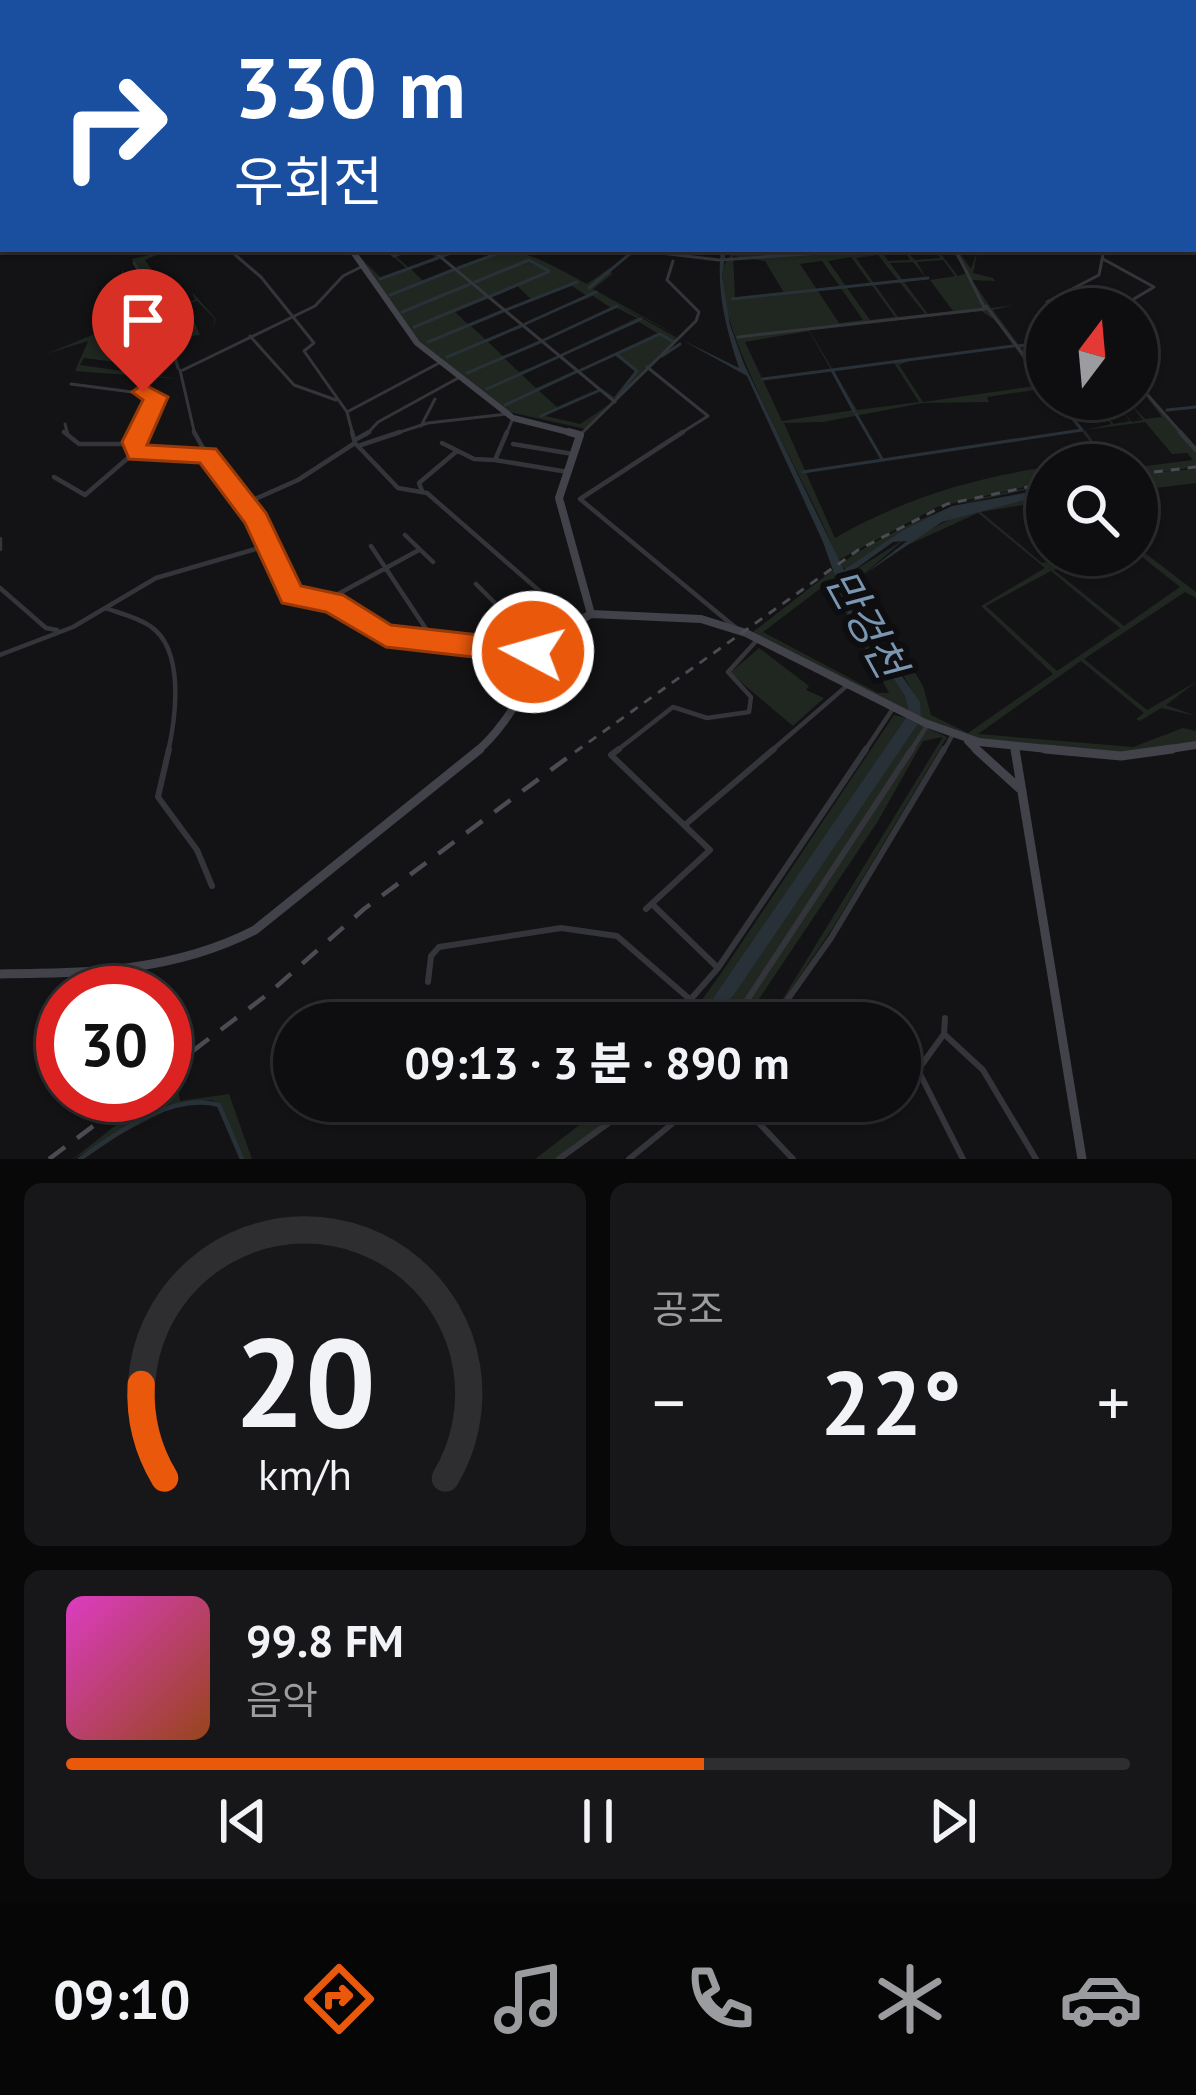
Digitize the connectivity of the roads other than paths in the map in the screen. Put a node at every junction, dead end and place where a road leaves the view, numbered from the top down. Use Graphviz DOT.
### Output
graph roads {
  1 [pos="353,252"];
  2 [pos="435,252"];
  3 [pos="639,252"];
  4 [pos="685,252"];
  5 [pos="852,252"];
  6 [pos="957,252"];
  7 [pos="1104,252"];
  8 [pos="233,253"];
  9 [pos="682,259"];
  10 [pos="1103,259"];
  11 [pos="674,261"];
  12 [pos="363,266"];
  13 [pos="1074,288"];
  14 [pos="1152,288"];
  15 [pos="986,306"];
  16 [pos="292,316"];
  17 [pos="250,336"];
  18 [pos="738,337"];
  19 [pos="1026,358"];
  20 [pos="441,362"];
  21 [pos="647,367"];
  22 [pos="460,377"];
  23 [pos="70,384"];
  24 [pos="434,399"];
  25 [pos="336,400"];
  26 [pos="615,402"];
  27 [pos="1158,407"];
  28 [pos="347,412"];
  29 [pos="510,416"];
  30 [pos="64,424"];
  31 [pos="421,426"];
  32 [pos="580,435"];
  33 [pos="356,443"];
  34 [pos="442,443"];
  35 [pos="134,444"];
  36 [pos="513,444"];
  37 [pos="1196,450"];
  38 [pos="457,451"];
  39 [pos="140,454"];
  40 [pos="575,454"];
  41 [pos="207,455"];
  42 [pos="495,460"];
  43 [pos="568,472"];
  44 [pos="54,476"];
  45 [pos="422,491"];
  46 [pos="245,503"];
  47 [pos="405,535"];
  48 [pos="0,539"];
  49 [pos="269,544"];
  50 [pos="371,546"];
  51 [pos="0,549"];
  52 [pos="419,550"];
  53 [pos="433,562"];
  54 [pos="389,567"];
  55 [pos="476,584"];
  56 [pos="0,588"];
  57 [pos="327,600"];
  58 [pos="105,608"];
  59 [pos="574,614"];
  60 [pos="592,614"];
  61 [pos="736,628"];
  62 [pos="61,631"];
  63 [pos="758,639"];
  64 [pos="434,641"];
  65 [pos="477,647"];
  66 [pos="548,651"];
  67 [pos="533,652"];
  68 [pos="0,656"];
  69 [pos="849,684"];
  70 [pos="897,708"];
  71 [pos="927,724"];
  72 [pos="958,735"];
  73 [pos="1196,745"];
  74 [pos="1015,746"];
  75 [pos="1020,789"];
  76 [pos="686,824"];
  77 [pos="212,886"];
  78 [pos="718,968"];
  79 [pos="0,974"];
  80 [pos="428,982"];
  81 [pos="691,1002"];
  82 [pos="693,1002"];
  83 [pos="746,1002"];
  84 [pos="787,1002"];
  85 [pos="945,1018"];
  86 [pos="944,1034"];
  87 [pos="610,1122"];
  88 [pos="674,1122"];
  89 [pos="759,1122"];
  90 [pos="559,1159"];
  91 [pos="629,1159"];
  92 [pos="793,1159"];
  93 [pos="963,1159"];
  94 [pos="1036,1159"];
  95 [pos="1082,1159"];
  1 -- 12 [label="street"];
  2 -- 26 [label="street"];
  3 -- 11 [label="street"];
  4 -- 9 [label="street"];
  5 -- 9 [label="street"];
  6 -- 15 [label="street"];
  7 -- 10 [label="street"];
  8 -- 16 [label="street"];
  9 -- 11 [label="street"];
  10 -- 13 [label="street"];
  10 -- 14 [label="street"];
  11 -- 21 [label="street"];
  12 -- 16 [label="street"];
  12 -- 20 [label="street"];
  15 -- 18 [label="street"];
  15 -- 19 [label="street"];
  16 -- 17 [label="street"];
  16 -- 25 [label="street"];
  17 -- 25 [label="street"];
  17 -- 41 [label="street"];
  20 -- 22 [label="street"];
  20 -- 28 [label="street"];
  21 -- 26 [label="street"];
  21 -- 61 [label="street"];
  22 -- 29 [label="street"];
  22 -- 33 [label="street"];
  23 -- 35 [label="street"];
  24 -- 31 [label="street"];
  25 -- 28 [label="street"];
  26 -- 32 [label="street"];
  27 -- 37 [label="street"];
  28 -- 33 [label="street"];
  29 -- 31 [label="street"];
  29 -- 32 [label="street"];
  29 -- 42 [label="street"];
  30 -- 35 [label="street"];
  31 -- 33 [label="street"];
  32 -- 40 [label="street"];
  33 -- 45 [label="street"];
  33 -- 46 [label="street"];
  34 -- 38 [label="street"];
  35 -- 39 [label="street"];
  36 -- 40 [label="street"];
  38 -- 42 [label="street"];
  38 -- 45 [label="street"];
  39 -- 41 [label="street"];
  39 -- 44 [label="street"];
  40 -- 43 [label="street"];
  41 -- 46 [label="street"];
  42 -- 43 [label="street"];
  43 -- 60 [label="street"];
  45 -- 59 [label="street"];
  46 -- 49 [label="street"];
  47 -- 52 [label="street"];
  48 -- 51 [label="street"];
  49 -- 57 [label="street"];
  49 -- 58 [label="street"];
  50 -- 54 [label="street"];
  52 -- 53 [label="street"];
  52 -- 54 [label="street"];
  54 -- 57 [label="street"];
  54 -- 64 [label="street"];
  55 -- 65 [label="street"];
  56 -- 62 [label="street"];
  57 -- 64 [label="street"];
  58 -- 62 [label="street"];
  58 -- 77 [label="street"];
  59 -- 60 [label="street"];
  59 -- 67 [label="street"];
  60 -- 63 [label="street"];
  60 -- 66 [label="street"];
  62 -- 68 [label="street"];
  63 -- 69 [label="street"];
  63 -- 76 [label="street"];
  64 -- 65 [label="street"];
  65 -- 67 [label="street"];
  66 -- 67 [label="street"];
  66 -- 79 [label="street"];
  69 -- 70 [label="street"];
  69 -- 76 [label="street"];
  70 -- 71 [label="street"];
  70 -- 78 [label="street"];
  71 -- 72 [label="street"];
  71 -- 83 [label="street"];
  72 -- 74 [label="street"];
  72 -- 75 [label="street"];
  72 -- 84 [label="street"];
  73 -- 74 [label="street"];
  74 -- 75 [label="street"];
  75 -- 95 [label="street"];
  76 -- 78 [label="street"];
  78 -- 82 [label="street"];
  80 -- 81 [label="street"];
  85 -- 86 [label="street"];
  86 -- 93 [label="street"];
  86 -- 94 [label="street"];
  87 -- 90 [label="street"];
  88 -- 91 [label="street"];
  89 -- 92 [label="street"];
}
